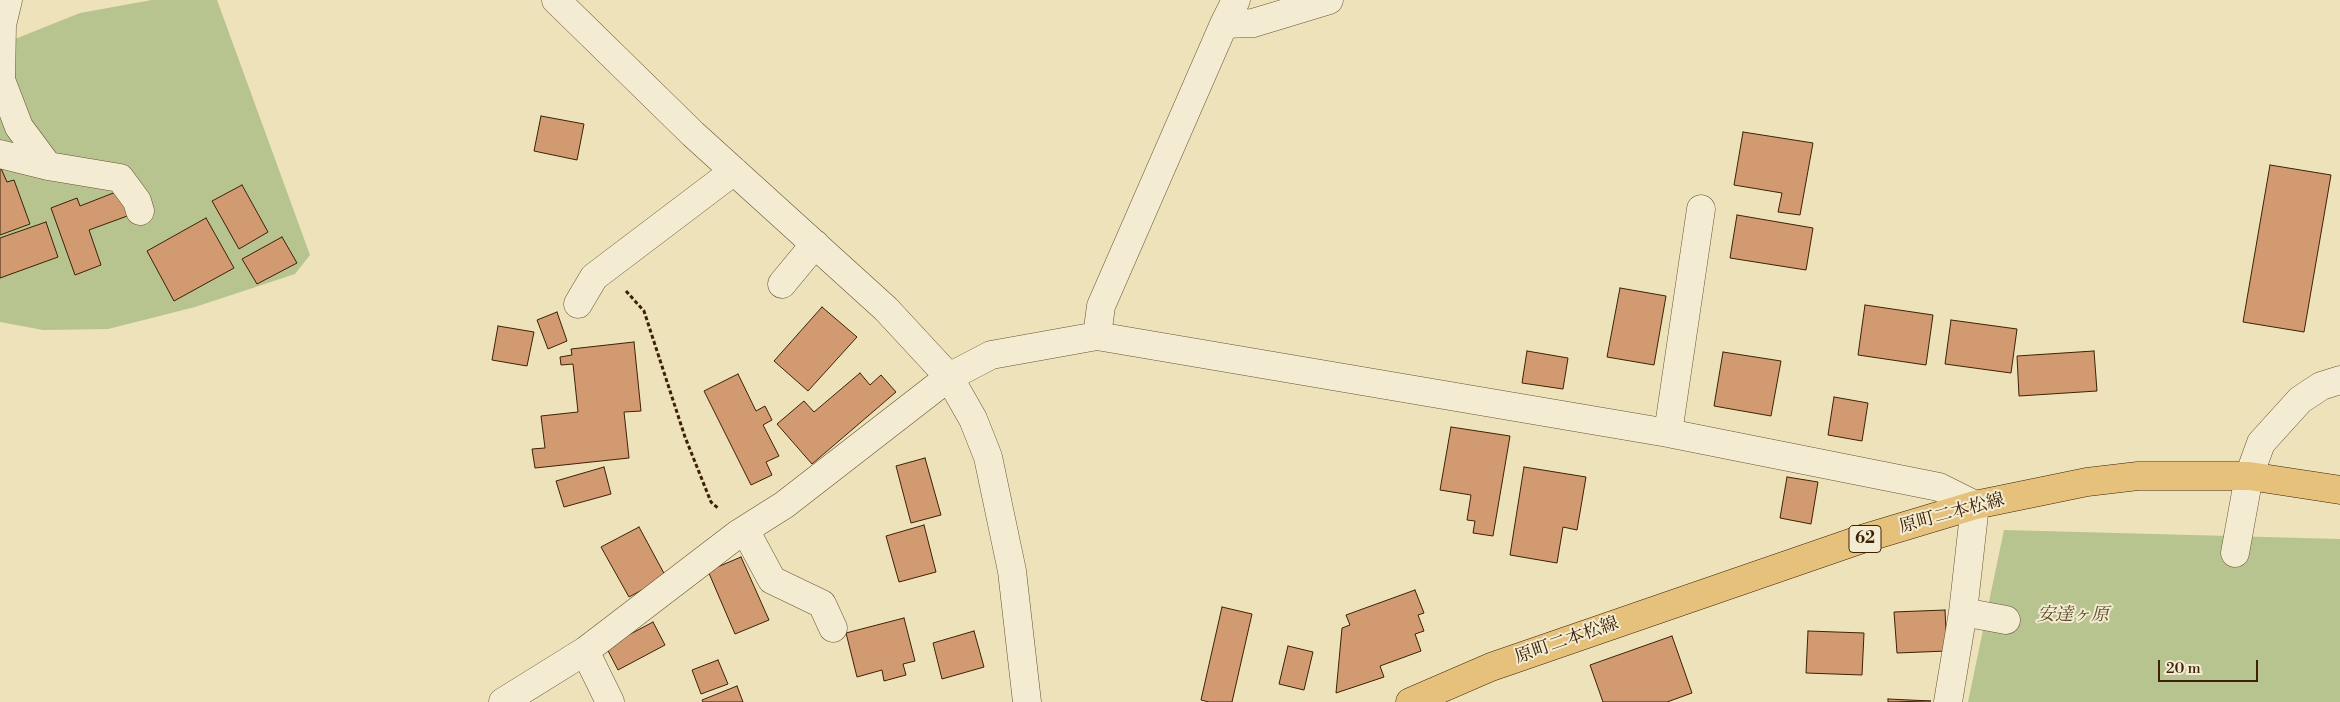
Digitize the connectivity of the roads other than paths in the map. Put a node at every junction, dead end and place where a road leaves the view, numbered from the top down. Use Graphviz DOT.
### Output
graph roads {
  1 [pos="8,0"];
  2 [pos="556,0"];
  3 [pos="1236,0"];
  4 [pos="1330,0"];
  5 [pos="1224,24"];
  6 [pos="0,154"];
  7 [pos="48,166"];
  8 [pos="734,170"];
  9 [pos="1701,209"];
  10 [pos="140,211"];
  11 [pos="815,244"];
  12 [pos="782,284"];
  13 [pos="578,304"];
  14 [pos="1097,336"];
  15 [pos="949,376"];
  16 [pos="2340,380"];
  17 [pos="1668,433"];
  18 [pos="2249,476"];
  19 [pos="2340,490"];
  20 [pos="1975,505"];
  21 [pos="745,530"];
  22 [pos="2235,553"];
  23 [pos="1963,612"];
  24 [pos="2006,620"];
  25 [pos="833,628"];
  26 [pos="586,651"];
  27 [pos="503,702"];
  28 [pos="610,702"];
  29 [pos="1026,702"];
  30 [pos="1410,702"];
  31 [pos="1948,702"];
  1 -- 7 [label="street"];
  2 -- 8 [label="street"];
  3 -- 5 [label="street"];
  4 -- 5 [label="street"];
  5 -- 14 [label="street"];
  6 -- 7 [label="street"];
  7 -- 10 [label="street"];
  8 -- 11 [label="street"];
  8 -- 13 [label="street"];
  9 -- 17 [label="street"];
  11 -- 12 [label="street"];
  11 -- 15 [label="street"];
  14 -- 15 [label="street"];
  14 -- 17 [label="street"];
  15 -- 21 [label="street"];
  15 -- 29 [label="street"];
  16 -- 18 [label="street"];
  17 -- 20 [label="street"];
  18 -- 19 [label="main road, 原町二本松線 / 62"];
  18 -- 20 [label="main road, 原町二本松線 / 62"];
  18 -- 22 [label="street"];
  20 -- 23 [label="street"];
  20 -- 30 [label="main road, 原町二本松線 / 62"];
  21 -- 25 [label="street"];
  21 -- 26 [label="street"];
  23 -- 24 [label="street"];
  23 -- 31 [label="street"];
  26 -- 27 [label="street"];
  26 -- 28 [label="street"];
}
